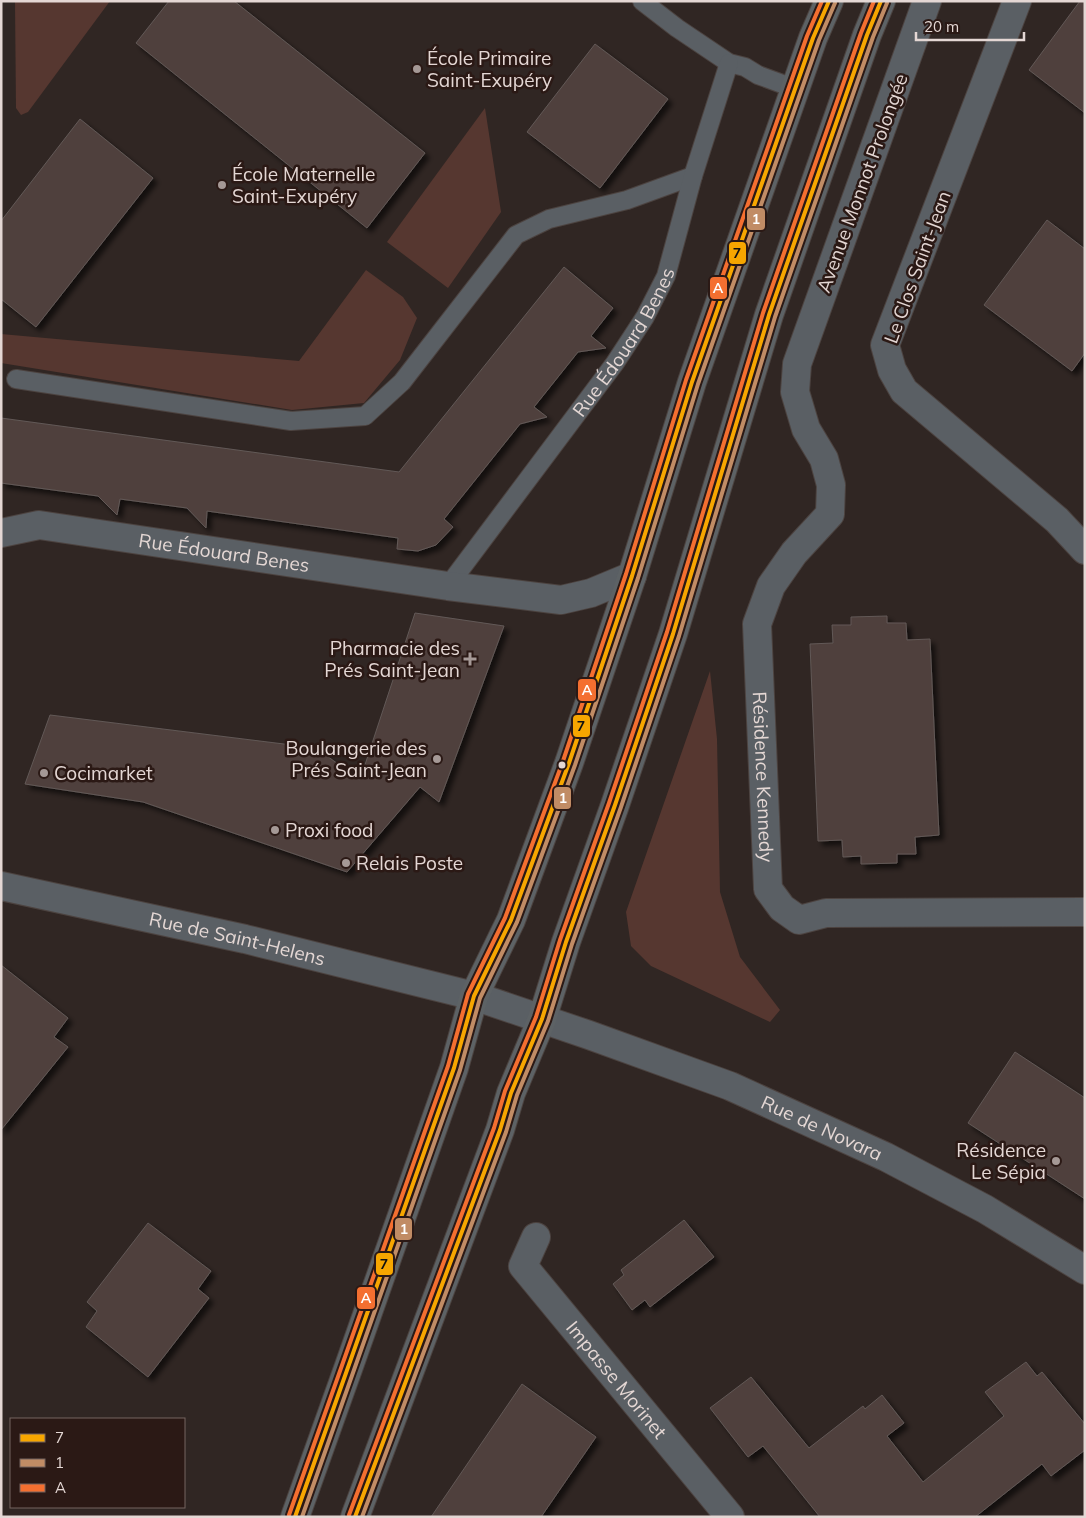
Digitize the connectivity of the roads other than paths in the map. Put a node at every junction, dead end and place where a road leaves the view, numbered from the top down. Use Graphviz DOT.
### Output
graph roads {
  1 [pos="642,1"];
  2 [pos="829,1"];
  3 [pos="881,1"];
  4 [pos="928,1"];
  5 [pos="1017,1"];
  6 [pos="729,63"];
  7 [pos="796,89"];
  8 [pos="693,176"];
  9 [pos="797,364"];
  10 [pos="16,379"];
  11 [pos="1,533"];
  12 [pos="1085,550"];
  13 [pos="632,576"];
  14 [pos="448,586"];
  15 [pos="1,886"];
  16 [pos="1085,912"];
  17 [pos="474,996"];
  18 [pos="542,1019"];
  19 [pos="536,1237"];
  20 [pos="1085,1270"];
  21 [pos="295,1517"];
  22 [pos="355,1517"];
  23 [pos="730,1517"];
  1 -- 6 [label="lane"];
  2 -- 7 [label="main road"];
  3 -- 18 [label="main road"];
  4 -- 9 [label="street, Avenue Monnot Prolongée"];
  5 -- 12 [label="street, Le Clos Saint-Jean"];
  6 -- 7 [label="lane"];
  6 -- 8 [label="lane, Rue Édouard Benes"];
  7 -- 13 [label="main road"];
  8 -- 10 [label="lane"];
  8 -- 14 [label="lane, Rue Édouard Benes"];
  9 -- 16 [label="street, Résidence Kennedy"];
  11 -- 14 [label="street, Rue Édouard Benes"];
  13 -- 14 [label="street, Rue Édouard Benes"];
  13 -- 17 [label="main road"];
  15 -- 17 [label="street, Rue de Saint-Helens"];
  17 -- 18 [label="street, Rue de Saint-Helens"];
  17 -- 21 [label="main road"];
  18 -- 20 [label="street, Rue de Novara"];
  18 -- 22 [label="main road"];
  19 -- 23 [label="street, Impasse Morinet"];
}
